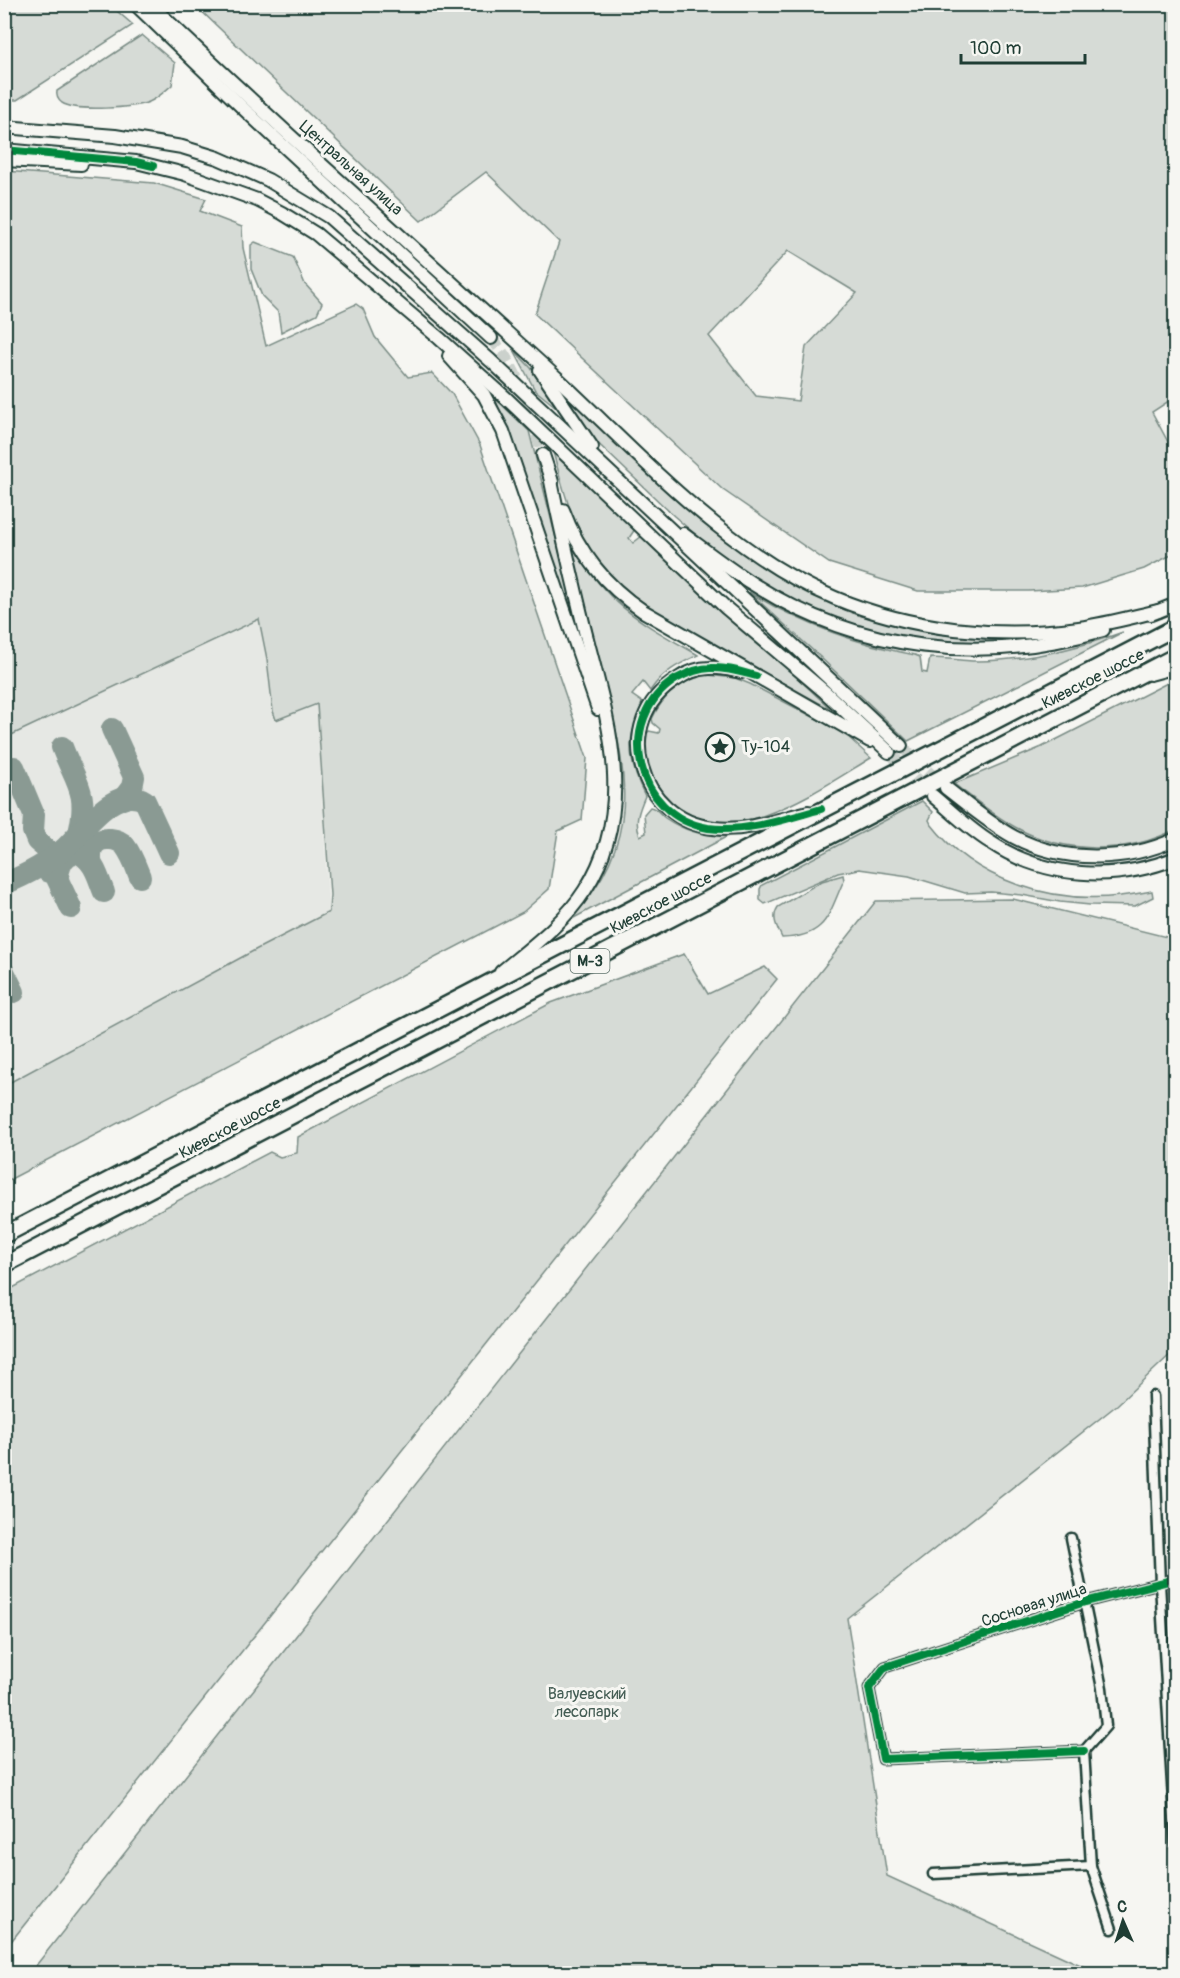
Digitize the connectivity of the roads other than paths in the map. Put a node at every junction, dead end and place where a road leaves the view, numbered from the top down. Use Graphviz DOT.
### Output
graph roads {
  1 [pos="135,4"];
  2 [pos="150,4"];
  3 [pos="4,127"];
  4 [pos="5,154"];
  5 [pos="427,329"];
  6 [pos="491,338"];
  7 [pos="531,356"];
  8 [pos="543,454"];
  9 [pos="612,475"];
  10 [pos="550,476"];
  11 [pos="652,513"];
  12 [pos="1176,604"];
  13 [pos="1158,611"];
  14 [pos="1176,627"];
  15 [pos="1176,656"];
  16 [pos="1176,667"];
  17 [pos="756,676"];
  18 [pos="1129,680"];
  19 [pos="901,746"];
  20 [pos="613,756"];
  21 [pos="946,789"];
  22 [pos="933,796"];
  23 [pos="820,808"];
  24 [pos="1176,838"];
  25 [pos="1176,858"];
  26 [pos="480,989"];
  27 [pos="4,1235"];
  28 [pos="4,1265"];
  29 [pos="1153,1396"];
  30 [pos="1071,1538"];
  31 [pos="1176,1579"];
  32 [pos="1160,1584"];
  33 [pos="1085,1602"];
  34 [pos="1084,1751"];
  35 [pos="1176,1851"];
  36 [pos="1091,1866"];
  37 [pos="933,1874"];
  38 [pos="1112,1929"];
  1 -- 6 [label="main road, Центральная улица"];
  2 -- 7 [label="main road, Центральная улица"];
  3 -- 9 [label="main road"];
  4 -- 5 [label="main road"];
  5 -- 17 [label="main road"];
  5 -- 20 [label="main road"];
  7 -- 9 [label="main road"];
  7 -- 13 [label="main road"];
  8 -- 10 [label="main road"];
  9 -- 11 [label="main road"];
  10 -- 17 [label="main road"];
  10 -- 20 [label="main road"];
  11 -- 13 [label="main road"];
  11 -- 19 [label="main road"];
  12 -- 13 [label="main road"];
  14 -- 23 [label="highway, Киевское шоссе / М-3"];
  15 -- 18 [label="highway, Киевское шоссе / М-3"];
  16 -- 18 [label="main road"];
  17 -- 23 [label="main road"];
  18 -- 28 [label="highway, Киевское шоссе / М-3"];
  20 -- 26 [label="main road"];
  21 -- 24 [label="main road"];
  22 -- 25 [label="main road"];
  23 -- 26 [label="highway, Киевское шоссе / М-3"];
  26 -- 27 [label="highway, Киевское шоссе / М-3"];
  29 -- 32 [label="street"];
  30 -- 33 [label="street"];
  31 -- 32 [label="street, Сосновая улица"];
  32 -- 33 [label="street, Сосновая улица"];
  32 -- 35 [label="street"];
  33 -- 34 [label="street"];
  33 -- 34 [label="street, Сосновая улица"];
  34 -- 36 [label="street"];
  36 -- 37 [label="street"];
  36 -- 38 [label="street"];
}
